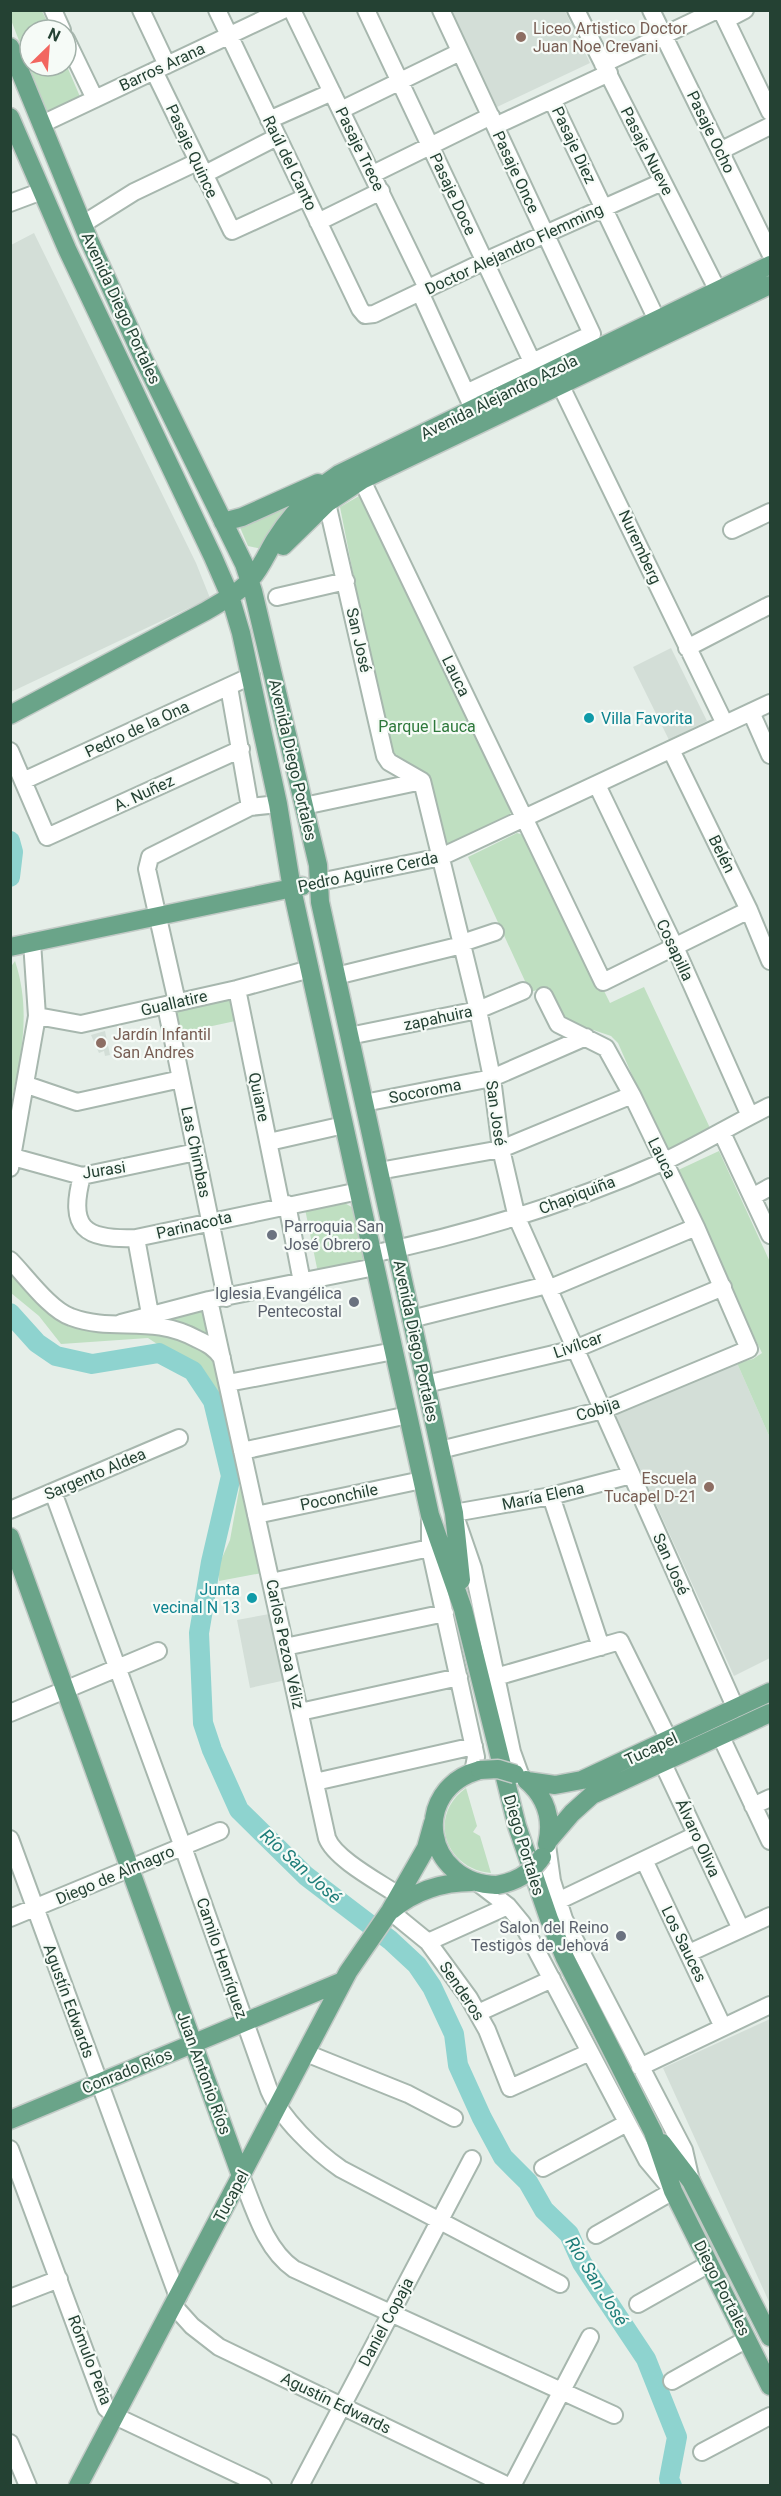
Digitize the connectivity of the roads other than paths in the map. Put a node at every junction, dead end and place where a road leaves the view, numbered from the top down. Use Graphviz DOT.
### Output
graph roads {
  1 [pos="141,10"];
  2 [pos="217,10"];
  3 [pos="283,10"];
  4 [pos="292,10"];
  5 [pos="366,10"];
  6 [pos="441,10"];
  7 [pos="576,10"];
  8 [pos="651,10"];
  9 [pos="745,10"];
  10 [pos="721,14"];
  11 [pos="663,35"];
  12 [pos="229,36"];
  13 [pos="10,46"];
  14 [pos="460,52"];
  15 [pos="78,65"];
  16 [pos="161,68"];
  17 [pos="606,69"];
  18 [pos="400,82"];
  19 [pos="332,92"];
  20 [pos="94,99"];
  21 [pos="552,100"];
  22 [pos="340,110"];
  23 [pos="771,112"];
  24 [pos="10,117"];
  25 [pos="269,120"];
  26 [pos="493,121"];
  27 [pos="42,124"];
  28 [pos="771,126"];
  29 [pos="277,137"];
  30 [pos="430,146"];
  31 [pos="720,151"];
  32 [pos="200,168"];
  33 [pos="373,174"];
  34 [pos="662,182"];
  35 [pos="42,191"];
  36 [pos="381,191"];
  37 [pos="306,197"];
  38 [pos="10,203"];
  39 [pos="603,208"];
  40 [pos="318,222"];
  41 [pos="86,232"];
  42 [pos="545,234"];
  43 [pos="67,249"];
  44 [pos="771,253"];
  45 [pos="485,261"];
  46 [pos="771,265"];
  47 [pos="771,285"];
  48 [pos="424,290"];
  49 [pos="718,291"];
  50 [pos="365,315"];
  51 [pos="657,320"];
  52 [pos="546,374"];
  53 [pos="473,409"];
  54 [pos="352,473"];
  55 [pos="327,503"];
  56 [pos="771,512"];
  57 [pos="223,522"];
  58 [pos="732,530"];
  59 [pos="255,574"];
  60 [pos="346,581"];
  61 [pos="230,596"];
  62 [pos="278,597"];
  63 [pos="771,604"];
  64 [pos="687,648"];
  65 [pos="251,676"];
  66 [pos="229,687"];
  67 [pos="771,703"];
  68 [pos="751,712"];
  69 [pos="10,715"];
  70 [pos="725,724"];
  71 [pos="241,749"];
  72 [pos="670,750"];
  73 [pos="10,751"];
  74 [pos="771,755"];
  75 [pos="23,781"];
  76 [pos="422,781"];
  77 [pos="597,785"];
  78 [pos="278,804"];
  79 [pos="304,806"];
  80 [pos="250,807"];
  81 [pos="523,817"];
  82 [pos="441,857"];
  83 [pos="319,882"];
  84 [pos="292,889"];
  85 [pos="749,910"];
  86 [pos="158,916"];
  87 [pos="495,932"];
  88 [pos="462,944"];
  89 [pos="20,945"];
  90 [pos="675,947"];
  91 [pos="771,961"];
  92 [pos="310,969"];
  93 [pos="336,976"];
  94 [pos="237,989"];
  95 [pos="523,991"];
  96 [pos="544,996"];
  97 [pos="171,1004"];
  98 [pos="478,1010"];
  99 [pos="37,1016"];
  100 [pos="349,1036"];
  101 [pos="586,1037"];
  102 [pos="492,1078"];
  103 [pos="181,1079"];
  104 [pos="27,1085"];
  105 [pos="632,1095"];
  106 [pos="364,1103"];
  107 [pos="771,1106"];
  108 [pos="750,1116"];
  109 [pos="344,1125"];
  110 [pos="722,1133"];
  111 [pos="269,1142"];
  112 [pos="501,1149"];
  113 [pos="196,1152"];
  114 [pos="663,1161"];
  115 [pos="12,1163"];
  116 [pos="379,1171"];
  117 [pos="82,1176"];
  118 [pos="771,1187"];
  119 [pos="358,1191"];
  120 [pos="752,1197"];
  121 [pos="284,1205"];
  122 [pos="517,1218"];
  123 [pos="210,1221"];
  124 [pos="696,1227"];
  125 [pos="771,1235"];
  126 [pos="136,1238"];
  127 [pos="396,1249"];
  128 [pos="10,1260"];
  129 [pos="374,1260"];
  130 [pos="302,1282"];
  131 [pos="548,1287"];
  132 [pos="723,1287"];
  133 [pos="218,1299"];
  134 [pos="150,1314"];
  135 [pos="411,1319"];
  136 [pos="121,1323"];
  137 [pos="575,1348"];
  138 [pos="749,1349"];
  139 [pos="394,1352"];
  140 [pos="222,1359"];
  141 [pos="228,1383"];
  142 [pos="426,1384"];
  143 [pos="603,1410"];
  144 [pos="408,1415"];
  145 [pos="179,1438"];
  146 [pos="440,1450"];
  147 [pos="242,1451"];
  148 [pos="631,1475"];
  149 [pos="422,1480"];
  150 [pos="53,1492"];
  151 [pos="551,1496"];
  152 [pos="10,1510"];
  153 [pos="454,1513"];
  154 [pos="256,1515"];
  155 [pos="430,1515"];
  156 [pos="10,1537"];
  157 [pos="430,1548"];
  158 [pos="271,1582"];
  159 [pos="463,1609"];
  160 [pos="445,1613"];
  161 [pos="285,1647"];
  162 [pos="601,1647"];
  163 [pos="158,1651"];
  164 [pos="117,1668"];
  165 [pos="459,1677"];
  166 [pos="496,1677"];
  167 [pos="66,1690"];
  168 [pos="771,1692"];
  169 [pos="736,1709"];
  170 [pos="300,1712"];
  171 [pos="10,1713"];
  172 [pos="771,1713"];
  173 [pos="721,1737"];
  174 [pos="662,1743"];
  175 [pos="474,1746"];
  176 [pos="663,1764"];
  177 [pos="476,1771"];
  178 [pos="521,1777"];
  179 [pos="315,1782"];
  180 [pos="771,1798"];
  181 [pos="753,1806"];
  182 [pos="433,1823"];
  183 [pos="220,1831"];
  184 [pos="696,1835"];
  185 [pos="10,1839"];
  186 [pos="771,1841"];
  187 [pos="183,1846"];
  188 [pos="546,1848"];
  189 [pos="644,1860"];
  190 [pos="130,1869"];
  191 [pos="476,1882"];
  192 [pos="558,1901"];
  193 [pos="508,1906"];
  194 [pos="36,1908"];
  195 [pos="391,1908"];
  196 [pos="771,1916"];
  197 [pos="10,1918"];
  198 [pos="741,1929"];
  199 [pos="428,1942"];
  200 [pos="688,1953"];
  201 [pos="552,1979"];
  202 [pos="344,1981"];
  203 [pos="771,2005"];
  204 [pos="478,2013"];
  205 [pos="245,2022"];
  206 [pos="723,2027"];
  207 [pos="193,2044"];
  208 [pos="590,2052"];
  209 [pos="306,2053"];
  210 [pos="640,2067"];
  211 [pos="99,2083"];
  212 [pos="278,2107"];
  213 [pos="454,2118"];
  214 [pos="10,2120"];
  215 [pos="627,2123"];
  216 [pos="653,2132"];
  217 [pos="10,2149"];
  218 [pos="472,2159"];
  219 [pos="543,2169"];
  220 [pos="242,2176"];
  221 [pos="691,2181"];
  222 [pos="673,2191"];
  223 [pos="439,2221"];
  224 [pos="596,2235"];
  225 [pos="709,2264"];
  226 [pos="59,2279"];
  227 [pos="560,2284"];
  228 [pos="10,2298"];
  229 [pos="176,2301"];
  230 [pos="638,2304"];
  231 [pos="391,2313"];
  232 [pos="590,2337"];
  233 [pos="771,2337"];
  234 [pos="747,2339"];
  235 [pos="672,2381"];
  236 [pos="771,2386"];
  237 [pos="561,2391"];
  238 [pos="342,2406"];
  239 [pos="614,2415"];
  240 [pos="116,2416"];
  241 [pos="771,2416"];
  242 [pos="10,2443"];
  243 [pos="702,2452"];
  244 [pos="508,2485"];
  245 [pos="28,2486"];
  246 [pos="78,2486"];
  247 [pos="263,2486"];
  248 [pos="300,2486"];
  1 -- 16 [label="street, Pasaje Quince"];
  2 -- 12 [label="street, Raúl del Canto"];
  3 -- 12 [label="street, Barros Arana"];
  4 -- 19 [label="street, Pasaje Trece"];
  5 -- 18 [label="street, Pasaje Doce"];
  6 -- 14 [label="street, Pasaje Once"];
  7 -- 17 [label="street, Pasaje Nueve"];
  8 -- 11 [label="street, Pasaje Ocho"];
  9 -- 10 [label="street"];
  10 -- 11 [label="street"];
  10 -- 23 [label="street"];
  11 -- 17 [label="street"];
  11 -- 31 [label="street, Pasaje Ocho"];
  12 -- 16 [label="street, Barros Arana"];
  12 -- 25 [label="street, Raúl del Canto"];
  13 -- 27 [label="main road, Avenida Diego Portales"];
  14 -- 18 [label="street"];
  14 -- 26 [label="street, Pasaje Once"];
  15 -- 20 [label="street"];
  16 -- 20 [label="street, Barros Arana"];
  16 -- 32 [label="street, Pasaje Quince"];
  17 -- 21 [label="street"];
  17 -- 34 [label="street, Pasaje Nueve"];
  18 -- 22 [label="street"];
  18 -- 30 [label="street, Pasaje Doce"];
  19 -- 22 [label="street, Pasaje Trece"];
  19 -- 25 [label="street"];
  20 -- 27 [label="street, Barros Arana"];
  21 -- 26 [label="street"];
  21 -- 39 [label="street, Pasaje Diez"];
  22 -- 33 [label="street, Pasaje Trece"];
  24 -- 35 [label="main road, Avenida Diego Portales"];
  25 -- 29 [label="street, Raúl del Canto"];
  26 -- 30 [label="street"];
  26 -- 42 [label="street, Pasaje Once"];
  27 -- 41 [label="main road, Avenida Diego Portales"];
  28 -- 31 [label="street"];
  29 -- 32 [label="street"];
  29 -- 37 [label="street, Raúl del Canto"];
  30 -- 33 [label="street"];
  30 -- 45 [label="street, Pasaje Doce"];
  31 -- 44 [label="street, Pasaje Ocho"];
  32 -- 37 [label="street, Pasaje Quince"];
  32 -- 41 [label="street"];
  33 -- 36 [label="street, Pasaje Trece"];
  34 -- 39 [label="street, Doctor Alejandro Flemming"];
  34 -- 49 [label="street, Pasaje Nueve"];
  35 -- 38 [label="street"];
  35 -- 43 [label="main road, Avenida Diego Portales"];
  36 -- 40 [label="street"];
  36 -- 48 [label="street, Pasaje Trece"];
  37 -- 40 [label="street, Raúl del Canto"];
  39 -- 42 [label="street, Doctor Alejandro Flemming"];
  39 -- 51 [label="street, Pasaje Diez"];
  40 -- 50 [label="street, Raúl del Canto"];
  41 -- 43 [label="main road"];
  41 -- 57 [label="main road, Avenida Diego Portales"];
  42 -- 45 [label="street, Doctor Alejandro Flemming"];
  42 -- 52 [label="street, Pasaje Once"];
  43 -- 61 [label="main road, Avenida Diego Portales"];
  45 -- 48 [label="street, Doctor Alejandro Flemming"];
  45 -- 52 [label="street, Pasaje Doce"];
  46 -- 49 [label="main road, Avenida Alejandro Azola"];
  47 -- 52 [label="main road, Avenida Alejandro Azola"];
  48 -- 50 [label="street, Doctor Alejandro Flemming"];
  48 -- 53 [label="street, Pasaje Trece"];
  49 -- 51 [label="main road, Avenida Alejandro Azola"];
  51 -- 52 [label="main road, Avenida Alejandro Azola"];
  52 -- 53 [label="main road, Avenida Alejandro Azola"];
  52 -- 64 [label="street, Nuremberg"];
  53 -- 54 [label="main road, Avenida Alejandro Azola"];
  54 -- 55 [label="main road, Avenida Alejandro Azola"];
  54 -- 57 [label="main road"];
  54 -- 59 [label="main road, Avenida Alejandro Azola"];
  54 -- 81 [label="street, Lauca"];
  55 -- 59 [label="main road, Avenida Alejandro Azola"];
  55 -- 60 [label="street, San José"];
  56 -- 58 [label="street"];
  57 -- 59 [label="main road, Avenida Diego Portales"];
  59 -- 61 [label="main road, Avenida Alejandro Azola"];
  59 -- 79 [label="main road, Avenida Diego Portales"];
  60 -- 62 [label="street"];
  60 -- 76 [label="street, San José"];
  61 -- 65 [label="main road, Avenida Diego Portales"];
  61 -- 69 [label="main road, Avenida Alejandro Azola"];
  63 -- 64 [label="street"];
  64 -- 70 [label="street, Nuremberg"];
  65 -- 66 [label="street, Pedro de la Ona"];
  65 -- 78 [label="main road, Avenida Diego Portales"];
  66 -- 71 [label="street"];
  66 -- 75 [label="street, Pedro de la Ona"];
  67 -- 68 [label="street, Pedro Aguirre Cerda"];
  68 -- 70 [label="street, Pedro Aguirre Cerda"];
  68 -- 74 [label="street"];
  70 -- 72 [label="street, Pedro Aguirre Cerda"];
  71 -- 75 [label="street, A. Nuñez"];
  71 -- 80 [label="street"];
  72 -- 77 [label="street, Pedro Aguirre Cerda"];
  72 -- 85 [label="street, Belén"];
  73 -- 75 [label="street"];
  76 -- 79 [label="street"];
  76 -- 82 [label="street, San José"];
  77 -- 81 [label="street, Pedro Aguirre Cerda"];
  77 -- 90 [label="street, Cosapilla"];
  78 -- 80 [label="street"];
  78 -- 84 [label="main road, Avenida Diego Portales"];
  79 -- 83 [label="main road, Avenida Diego Portales"];
  80 -- 86 [label="street, Las Chimbas"];
  81 -- 82 [label="street, Pedro Aguirre Cerda"];
  81 -- 90 [label="street, Lauca"];
  82 -- 83 [label="street, Pedro Aguirre Cerda"];
  82 -- 88 [label="street, San José"];
  83 -- 84 [label="main road, Pedro Aguirre Cerda"];
  83 -- 93 [label="main road, Avenida Diego Portales"];
  84 -- 86 [label="main road, Pedro Aguirre Cerda"];
  84 -- 92 [label="main road, Avenida Diego Portales"];
  85 -- 90 [label="street"];
  85 -- 91 [label="street, Belén"];
  86 -- 89 [label="main road, Pedro Aguirre Cerda"];
  86 -- 97 [label="street, Las Chimbas"];
  87 -- 88 [label="street"];
  88 -- 93 [label="street"];
  88 -- 98 [label="street, San José"];
  89 -- 99 [label="street"];
  90 -- 108 [label="street, Cosapilla"];
  92 -- 94 [label="street, Guallatire"];
  92 -- 109 [label="main road, Avenida Diego Portales"];
  93 -- 100 [label="main road, Avenida Diego Portales"];
  94 -- 97 [label="street, Guallatire"];
  94 -- 111 [label="street, Quiane"];
  95 -- 98 [label="street, zapahuira"];
  96 -- 101 [label="street, Lauca"];
  97 -- 99 [label="street, Guallatire"];
  97 -- 103 [label="street, Las Chimbas"];
  98 -- 100 [label="street, zapahuira"];
  98 -- 102 [label="street, San José"];
  99 -- 104 [label="street"];
  100 -- 106 [label="main road, Avenida Diego Portales"];
  101 -- 102 [label="street, Socoroma"];
  101 -- 105 [label="street, Lauca"];
  102 -- 106 [label="street, Socoroma"];
  102 -- 112 [label="street, San José"];
  103 -- 104 [label="street"];
  103 -- 113 [label="street, Las Chimbas"];
  104 -- 115 [label="street"];
  105 -- 112 [label="street"];
  105 -- 114 [label="street, Lauca"];
  106 -- 116 [label="main road, Avenida Diego Portales"];
  107 -- 108 [label="street, Chapiquiña"];
  108 -- 110 [label="street, Chapiquiña"];
  109 -- 111 [label="street"];
  109 -- 119 [label="main road, Avenida Diego Portales"];
  110 -- 114 [label="street, Chapiquiña"];
  110 -- 120 [label="street"];
  111 -- 121 [label="street, Quiane"];
  112 -- 116 [label="street"];
  112 -- 122 [label="street, San José"];
  113 -- 117 [label="street, Jurasi"];
  113 -- 123 [label="street, Las Chimbas"];
  114 -- 122 [label="street, Chapiquiña"];
  114 -- 124 [label="street, Lauca"];
  115 -- 117 [label="street, Jurasi"];
  116 -- 127 [label="main road, Avenida Diego Portales"];
  117 -- 126 [label="street, Parinacota"];
  118 -- 120 [label="street"];
  119 -- 121 [label="street, Parinacota"];
  119 -- 129 [label="main road, Avenida Diego Portales"];
  120 -- 125 [label="street"];
  121 -- 123 [label="street, Parinacota"];
  121 -- 130 [label="street, Quiane"];
  122 -- 127 [label="street, Chapiquiña"];
  122 -- 131 [label="street, San José"];
  123 -- 126 [label="street, Parinacota"];
  123 -- 133 [label="street, Las Chimbas"];
  124 -- 131 [label="street"];
  124 -- 132 [label="street, Lauca"];
  126 -- 134 [label="street"];
  127 -- 129 [label="street, Chapiquiña"];
  127 -- 135 [label="main road, Avenida Diego Portales"];
  128 -- 136 [label="street"];
  129 -- 130 [label="street, Chapiquiña"];
  129 -- 139 [label="main road, Avenida Diego Portales"];
  130 -- 133 [label="street, Chapiquiña"];
  131 -- 135 [label="street"];
  131 -- 137 [label="street, San José"];
  132 -- 137 [label="street, Livílcar"];
  132 -- 138 [label="street, Lauca"];
  133 -- 134 [label="street, Chapiquiña"];
  133 -- 140 [label="street, Carlos Pezoa Véliz"];
  134 -- 136 [label="street, Chapiquiña"];
  135 -- 142 [label="main road, Avenida Diego Portales"];
  136 -- 140 [label="street"];
  137 -- 142 [label="street, Livílcar"];
  137 -- 143 [label="street, San José"];
  138 -- 143 [label="street, Cobija"];
  139 -- 141 [label="street"];
  139 -- 144 [label="main road, Avenida Diego Portales"];
  140 -- 141 [label="street, Carlos Pezoa Véliz"];
  141 -- 147 [label="street, Carlos Pezoa Véliz"];
  142 -- 146 [label="main road, Avenida Diego Portales"];
  143 -- 146 [label="street, Cobija"];
  143 -- 148 [label="street, San José"];
  144 -- 147 [label="street"];
  144 -- 149 [label="main road, Avenida Diego Portales"];
  145 -- 150 [label="street, Sargento Aldea"];
  146 -- 153 [label="main road, Avenida Diego Portales"];
  147 -- 154 [label="street, Carlos Pezoa Véliz"];
  148 -- 151 [label="street, María Elena"];
  148 -- 169 [label="street, San José"];
  149 -- 154 [label="street, Poconchile"];
  149 -- 155 [label="main road, Avenida Diego Portales"];
  150 -- 152 [label="street, Sargento Aldea"];
  150 -- 164 [label="street, Camilo Henríquez"];
  151 -- 153 [label="street, María Elena"];
  151 -- 162 [label="street"];
  153 -- 159 [label="main road, Diego Portales"];
  153 -- 166 [label="street, Diego Portales"];
  154 -- 158 [label="street, Carlos Pezoa Véliz"];
  155 -- 157 [label="street"];
  155 -- 159 [label="main road, Diego Portales"];
  156 -- 167 [label="main road, Juan Antonio Ríos"];
  157 -- 158 [label="street"];
  157 -- 160 [label="street"];
  158 -- 161 [label="street, Carlos Pezoa Véliz"];
  159 -- 216 [label="main road, Diego Portales"];
  160 -- 161 [label="street"];
  160 -- 165 [label="street"];
  161 -- 170 [label="street, Carlos Pezoa Véliz"];
  162 -- 166 [label="street"];
  162 -- 174 [label="street, Álvaro Oliva"];
  163 -- 164 [label="street"];
  164 -- 167 [label="street"];
  164 -- 187 [label="street, Camilo Henríquez"];
  165 -- 170 [label="street"];
  165 -- 175 [label="street"];
  166 -- 178 [label="street, Diego Portales"];
  167 -- 171 [label="street"];
  167 -- 190 [label="main road, Juan Antonio Ríos"];
  168 -- 169 [label="main road, Tucapel"];
  169 -- 174 [label="main road, Tucapel"];
  170 -- 179 [label="street, Carlos Pezoa Véliz"];
  172 -- 173 [label="main road, Tucapel"];
  173 -- 176 [label="main road, Tucapel"];
  173 -- 181 [label="street"];
  174 -- 176 [label="street, Álvaro Oliva"];
  174 -- 178 [label="main road, Tucapel"];
  175 -- 177 [label="street"];
  175 -- 179 [label="street"];
  176 -- 184 [label="street, Álvaro Oliva"];
  176 -- 188 [label="main road, Tucapel"];
  177 -- 178 [label="main road, bridge"];
  177 -- 182 [label="main road"];
  178 -- 188 [label="main road"];
  179 -- 195 [label="street, Carlos Pezoa Véliz"];
  180 -- 181 [label="street"];
  181 -- 186 [label="street"];
  182 -- 191 [label="main road"];
  182 -- 195 [label="main road, Tucapel"];
  183 -- 187 [label="street, Diego de Almagro"];
  184 -- 189 [label="street"];
  184 -- 198 [label="street, Álvaro Oliva"];
  185 -- 194 [label="street, Agustín Edwards"];
  187 -- 190 [label="street, Diego de Almagro"];
  187 -- 205 [label="street, Camilo Henríquez"];
  188 -- 191 [label="main road, bridge"];
  188 -- 192 [label="street, Diego Portales"];
  189 -- 192 [label="street"];
  189 -- 200 [label="street, Los Sauces"];
  190 -- 194 [label="street, Diego de Almagro"];
  190 -- 207 [label="main road, Juan Antonio Ríos"];
  191 -- 193 [label="street, Diego Portales"];
  191 -- 195 [label="main road, Tucapel"];
  192 -- 210 [label="street, Diego Portales"];
  193 -- 199 [label="street"];
  193 -- 201 [label="street, Diego Portales"];
  194 -- 197 [label="street, Diego de Almagro"];
  194 -- 211 [label="street, Agustín Edwards"];
  195 -- 199 [label="street, Senderos"];
  195 -- 202 [label="main road, Tucapel"];
  196 -- 198 [label="street"];
  198 -- 200 [label="street"];
  199 -- 204 [label="street, Senderos"];
  200 -- 206 [label="street, Los Sauces"];
  201 -- 204 [label="street"];
  201 -- 208 [label="street, Diego Portales"];
  202 -- 205 [label="main road, Conrado Ríos"];
  202 -- 209 [label="main road, Tucapel"];
  203 -- 206 [label="street"];
  204 -- 208 [label="street, Senderos"];
  205 -- 207 [label="main road, Conrado Ríos"];
  205 -- 212 [label="street, Camilo Henríquez"];
  206 -- 210 [label="street"];
  207 -- 211 [label="main road, Conrado Ríos"];
  207 -- 220 [label="main road, Juan Antonio Ríos"];
  208 -- 215 [label="street, Diego Portales"];
  209 -- 212 [label="main road, Tucapel"];
  209 -- 213 [label="street"];
  210 -- 221 [label="street, Diego Portales"];
  211 -- 214 [label="main road, Conrado Ríos"];
  211 -- 229 [label="street, Agustín Edwards"];
  212 -- 220 [label="main road, Tucapel"];
  212 -- 223 [label="street, Camilo Henríquez"];
  215 -- 219 [label="street"];
  215 -- 222 [label="street, Diego Portales"];
  216 -- 221 [label="main road, Diego Portales"];
  216 -- 222 [label="main road, Diego Portales"];
  217 -- 226 [label="street, Rómulo Peña"];
  218 -- 223 [label="street, Daniel Copaja"];
  220 -- 229 [label="main road, Tucapel"];
  220 -- 231 [label="street, Juan Antonio Ríos"];
  221 -- 233 [label="main road, Diego Portales"];
  222 -- 224 [label="street"];
  222 -- 225 [label="main road, Diego Portales"];
  223 -- 227 [label="street, Camilo Henríquez"];
  223 -- 231 [label="street, Daniel Copaja"];
  225 -- 230 [label="street"];
  225 -- 234 [label="main road, Diego Portales"];
  226 -- 228 [label="street"];
  226 -- 240 [label="street, Rómulo Peña"];
  229 -- 238 [label="street, Agustín Edwards"];
  229 -- 240 [label="main road, Tucapel"];
  231 -- 237 [label="street, Juan Antonio Ríos"];
  231 -- 238 [label="street, Daniel Copaja"];
  232 -- 237 [label="street"];
  234 -- 235 [label="street"];
  234 -- 236 [label="main road, Diego Portales"];
  237 -- 239 [label="street, Juan Antonio Ríos"];
  237 -- 244 [label="street"];
  238 -- 244 [label="street, Agustín Edwards"];
  238 -- 248 [label="street, Daniel Copaja"];
  240 -- 246 [label="main road, Tucapel"];
  240 -- 247 [label="street, Rómulo Peña"];
  241 -- 243 [label="street"];
  242 -- 245 [label="street"];
}
